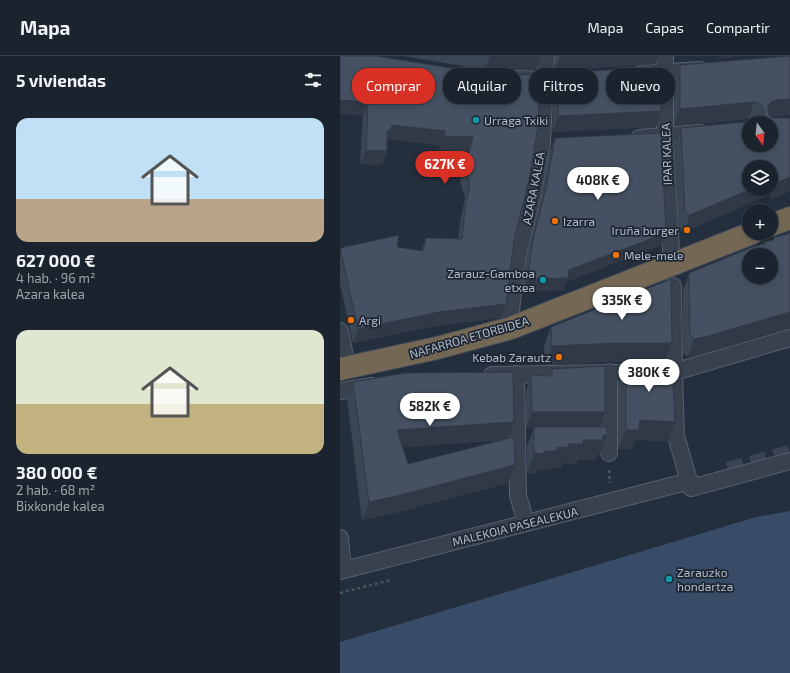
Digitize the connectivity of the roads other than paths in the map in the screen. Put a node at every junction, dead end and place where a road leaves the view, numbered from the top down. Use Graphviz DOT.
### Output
graph roads {
  1 [pos="546,56"];
  2 [pos="665,56"];
  3 [pos="546,68"];
  4 [pos="665,68"];
  5 [pos="712,69"];
  6 [pos="675,71"];
  7 [pos="547,104"];
  8 [pos="665,104"];
  9 [pos="718,131"];
  10 [pos="665,136"];
  11 [pos="624,138"];
  12 [pos="790,218"];
  13 [pos="778,222"];
  14 [pos="742,237"];
  15 [pos="671,252"];
  16 [pos="673,286"];
  17 [pos="510,318"];
  18 [pos="340,331"];
  19 [pos="790,338"];
  20 [pos="342,362"];
  21 [pos="609,372"];
  22 [pos="674,372"];
  23 [pos="516,374"];
  24 [pos="477,375"];
  25 [pos="385,383"];
  26 [pos="340,391"];
  27 [pos="609,436"];
  28 [pos="571,437"];
  29 [pos="609,453"];
  30 [pos="790,461"];
  31 [pos="690,481"];
  32 [pos="526,523"];
  33 [pos="340,538"];
  34 [pos="341,570"];
  1 -- 3 [label="street, AZARA KALEA"];
  2 -- 4 [label="street, IPAR KALEA"];
  5 -- 6 [label="street"];
  7 -- 17 [label="street, AZARA KALEA"];
  8 -- 10 [label="street, IPAR KALEA"];
  9 -- 10 [label="street"];
  10 -- 11 [label="street"];
  10 -- 15 [label="street, IPAR KALEA"];
  12 -- 13 [label="highway"];
  14 -- 20 [label="highway, NAFARROA ETORBIDEA"];
  16 -- 22 [label="street"];
  18 -- 20 [label="street"];
  19 -- 22 [label="street"];
  21 -- 22 [label="street"];
  21 -- 23 [label="street"];
  21 -- 27 [label="street"];
  22 -- 31 [label="street"];
  23 -- 24 [label="street"];
  23 -- 32 [label="street"];
  25 -- 26 [label="street"];
  27 -- 28 [label="street"];
  27 -- 29 [label="street"];
  30 -- 31 [label="street"];
  31 -- 32 [label="street, MALEKOIA PASEALEKUA"];
  32 -- 34 [label="street, MALEKOIA PASEALEKUA"];
  33 -- 34 [label="street"];
}
